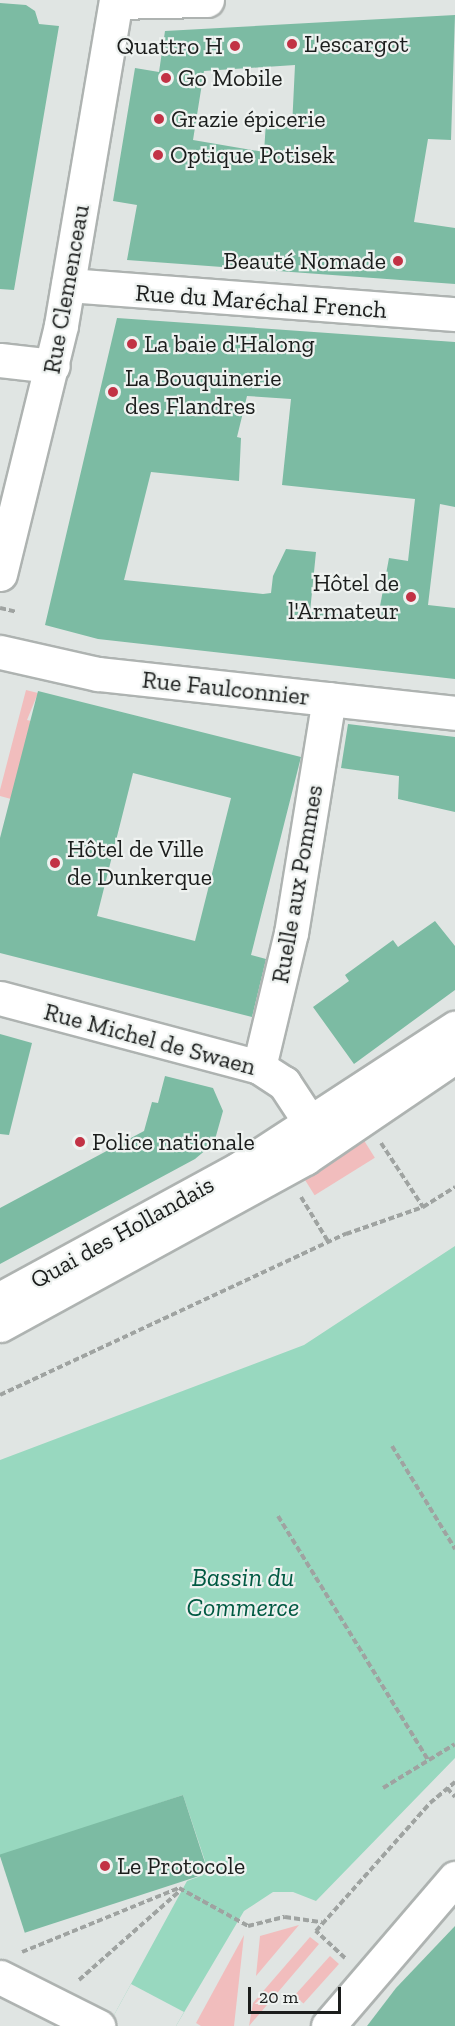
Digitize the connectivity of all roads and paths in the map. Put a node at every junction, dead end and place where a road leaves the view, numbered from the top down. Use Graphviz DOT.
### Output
graph roads {
  1 [pos="207,0"];
  2 [pos="116,1"];
  3 [pos="68,285"];
  4 [pos="455,314"];
  5 [pos="0,360"];
  6 [pos="53,366"];
  7 [pos="0,574"];
  8 [pos="0,608"];
  9 [pos="17,612"];
  10 [pos="0,651"];
  11 [pos="329,699"];
  12 [pos="455,713"];
  13 [pos="0,998"];
  14 [pos="455,1028"];
  15 [pos="455,1056"];
  16 [pos="259,1067"];
  17 [pos="365,1119"];
  18 [pos="318,1135"];
  19 [pos="455,1187"];
  20 [pos="423,1208"];
  21 [pos="0,1299"];
  22 [pos="0,1325"];
  23 [pos="0,1395"];
  24 [pos="392,1446"];
  25 [pos="278,1516"];
  26 [pos="455,1549"];
  27 [pos="455,1744"];
  28 [pos="428,1760"];
  29 [pos="455,1782"];
  30 [pos="383,1788"];
  31 [pos="447,1788"];
  32 [pos="455,1797"];
  33 [pos="455,1878"];
  34 [pos="182,1889"];
  35 [pos="5,1962"];
  36 [pos="76,1983"];
  37 [pos="96,2025"];
  38 [pos="328,2026"];
  1 -- 2 [label="street"];
  2 -- 3 [label="street, Rue Clemenceau"];
  3 -- 4 [label="street, Rue du Maréchal French"];
  3 -- 6 [label="street, Rue Clemenceau"];
  5 -- 6 [label="street"];
  6 -- 7 [label="street, Rue Clemenceau"];
  8 -- 9 [label="path"];
  10 -- 11 [label="street, Rue Faulconnier"];
  11 -- 12 [label="street, Rue Faulconnier"];
  11 -- 16 [label="street, Ruelle aux Pommes"];
  13 -- 16 [label="street, Rue Michel de Swaen"];
  14 -- 18 [label="street, Quai des Hollandais"];
  15 -- 17 [label="street, Quai des Hollandais"];
  16 -- 18 [label="street, Rue Michel de Swaen"];
  17 -- 18 [label="street, Quai des Hollandais"];
  17 -- 20 [label="path"];
  18 -- 21 [label="street, Quai des Hollandais"];
  18 -- 22 [label="street, Quai des Hollandais"];
  19 -- 20 [label="path"];
  20 -- 23 [label="path"];
  24 -- 26 [label="path"];
  25 -- 28 [label="path"];
  27 -- 28 [label="path"];
  28 -- 30 [label="path"];
  29 -- 31 [label="path"];
  31 -- 32 [label="path"];
  31 -- 34 [label="path"];
  33 -- 38 [label="street"];
  34 -- 35 [label="path"];
  34 -- 36 [label="path"];
  35 -- 37 [label="street"];
}
